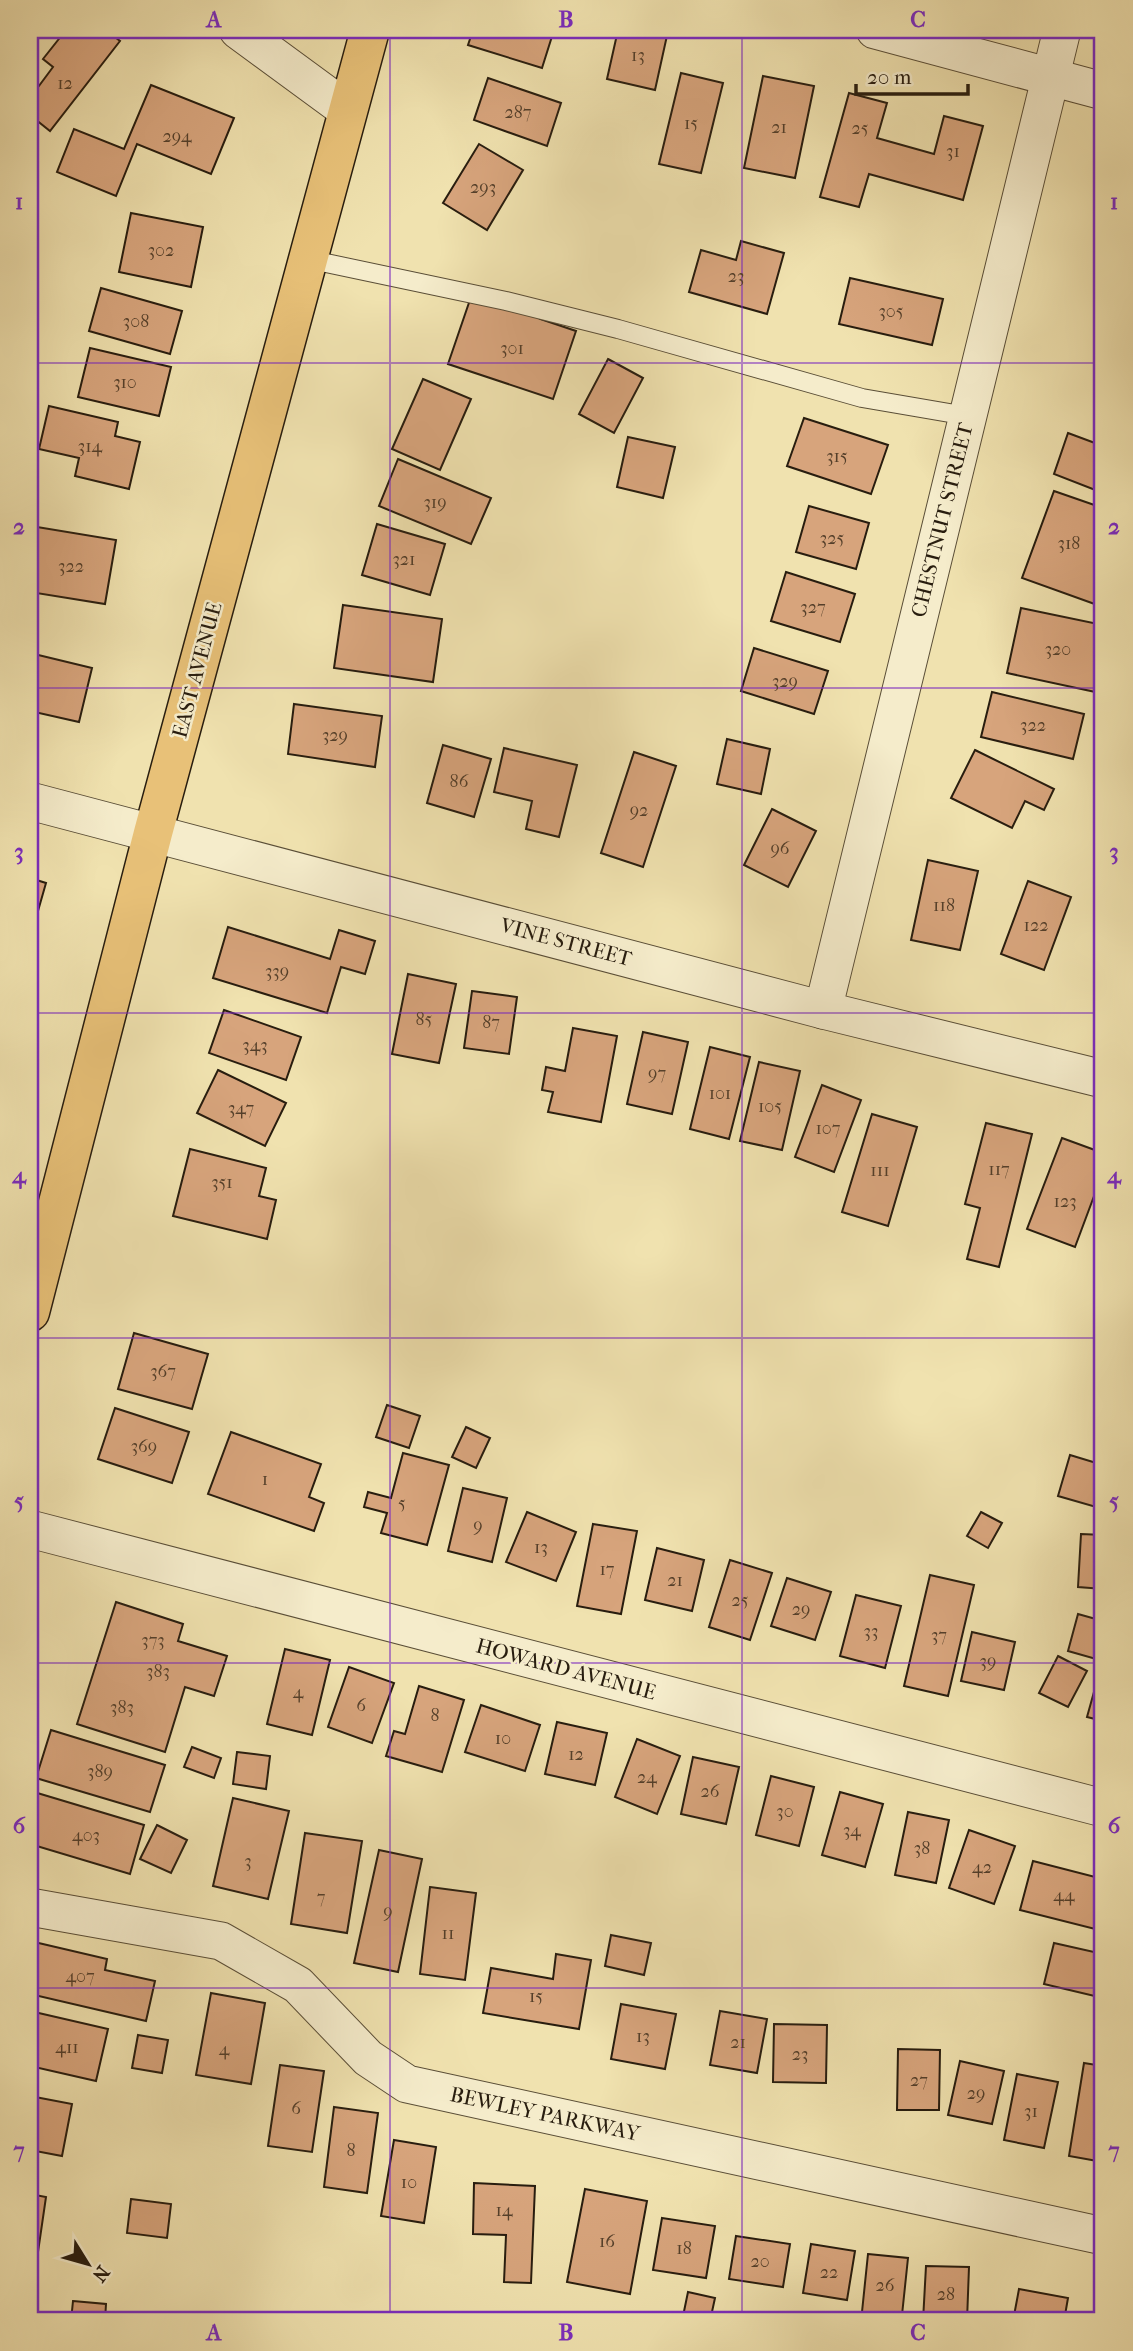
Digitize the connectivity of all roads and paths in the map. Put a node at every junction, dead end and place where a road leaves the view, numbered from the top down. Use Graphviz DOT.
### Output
graph roads {
  1 [pos="238,30"];
  2 [pos="370,30"];
  3 [pos="875,30"];
  4 [pos="1062,30"];
  5 [pos="1049,76"];
  6 [pos="1103,91"];
  7 [pos="347,110"];
  8 [pos="307,259"];
  9 [pos="967,416"];
  10 [pos="30,802"];
  11 [pos="153,833"];
  12 [pos="823,1010"];
  13 [pos="1103,1079"];
  14 [pos="30,1312"];
  15 [pos="30,1529"];
  16 [pos="1103,1808"];
  17 [pos="30,1906"];
  18 [pos="1103,2236"];
  1 -- 7 [label="street"];
  2 -- 7 [label="highway, EAST AVENUE"];
  3 -- 5 [label="street"];
  4 -- 5 [label="street, CHESTNUT STREET"];
  5 -- 6 [label="street"];
  5 -- 9 [label="street, CHESTNUT STREET"];
  7 -- 8 [label="highway, EAST AVENUE"];
  8 -- 9 [label="lane"];
  8 -- 11 [label="highway, EAST AVENUE"];
  9 -- 12 [label="street, CHESTNUT STREET"];
  10 -- 11 [label="street, VINE STREET"];
  11 -- 12 [label="street, VINE STREET"];
  11 -- 14 [label="highway, EAST AVENUE"];
  12 -- 13 [label="street, VINE STREET"];
  15 -- 16 [label="street, HOWARD AVENUE"];
  17 -- 18 [label="street, BEWLEY PARKWAY"];
}
